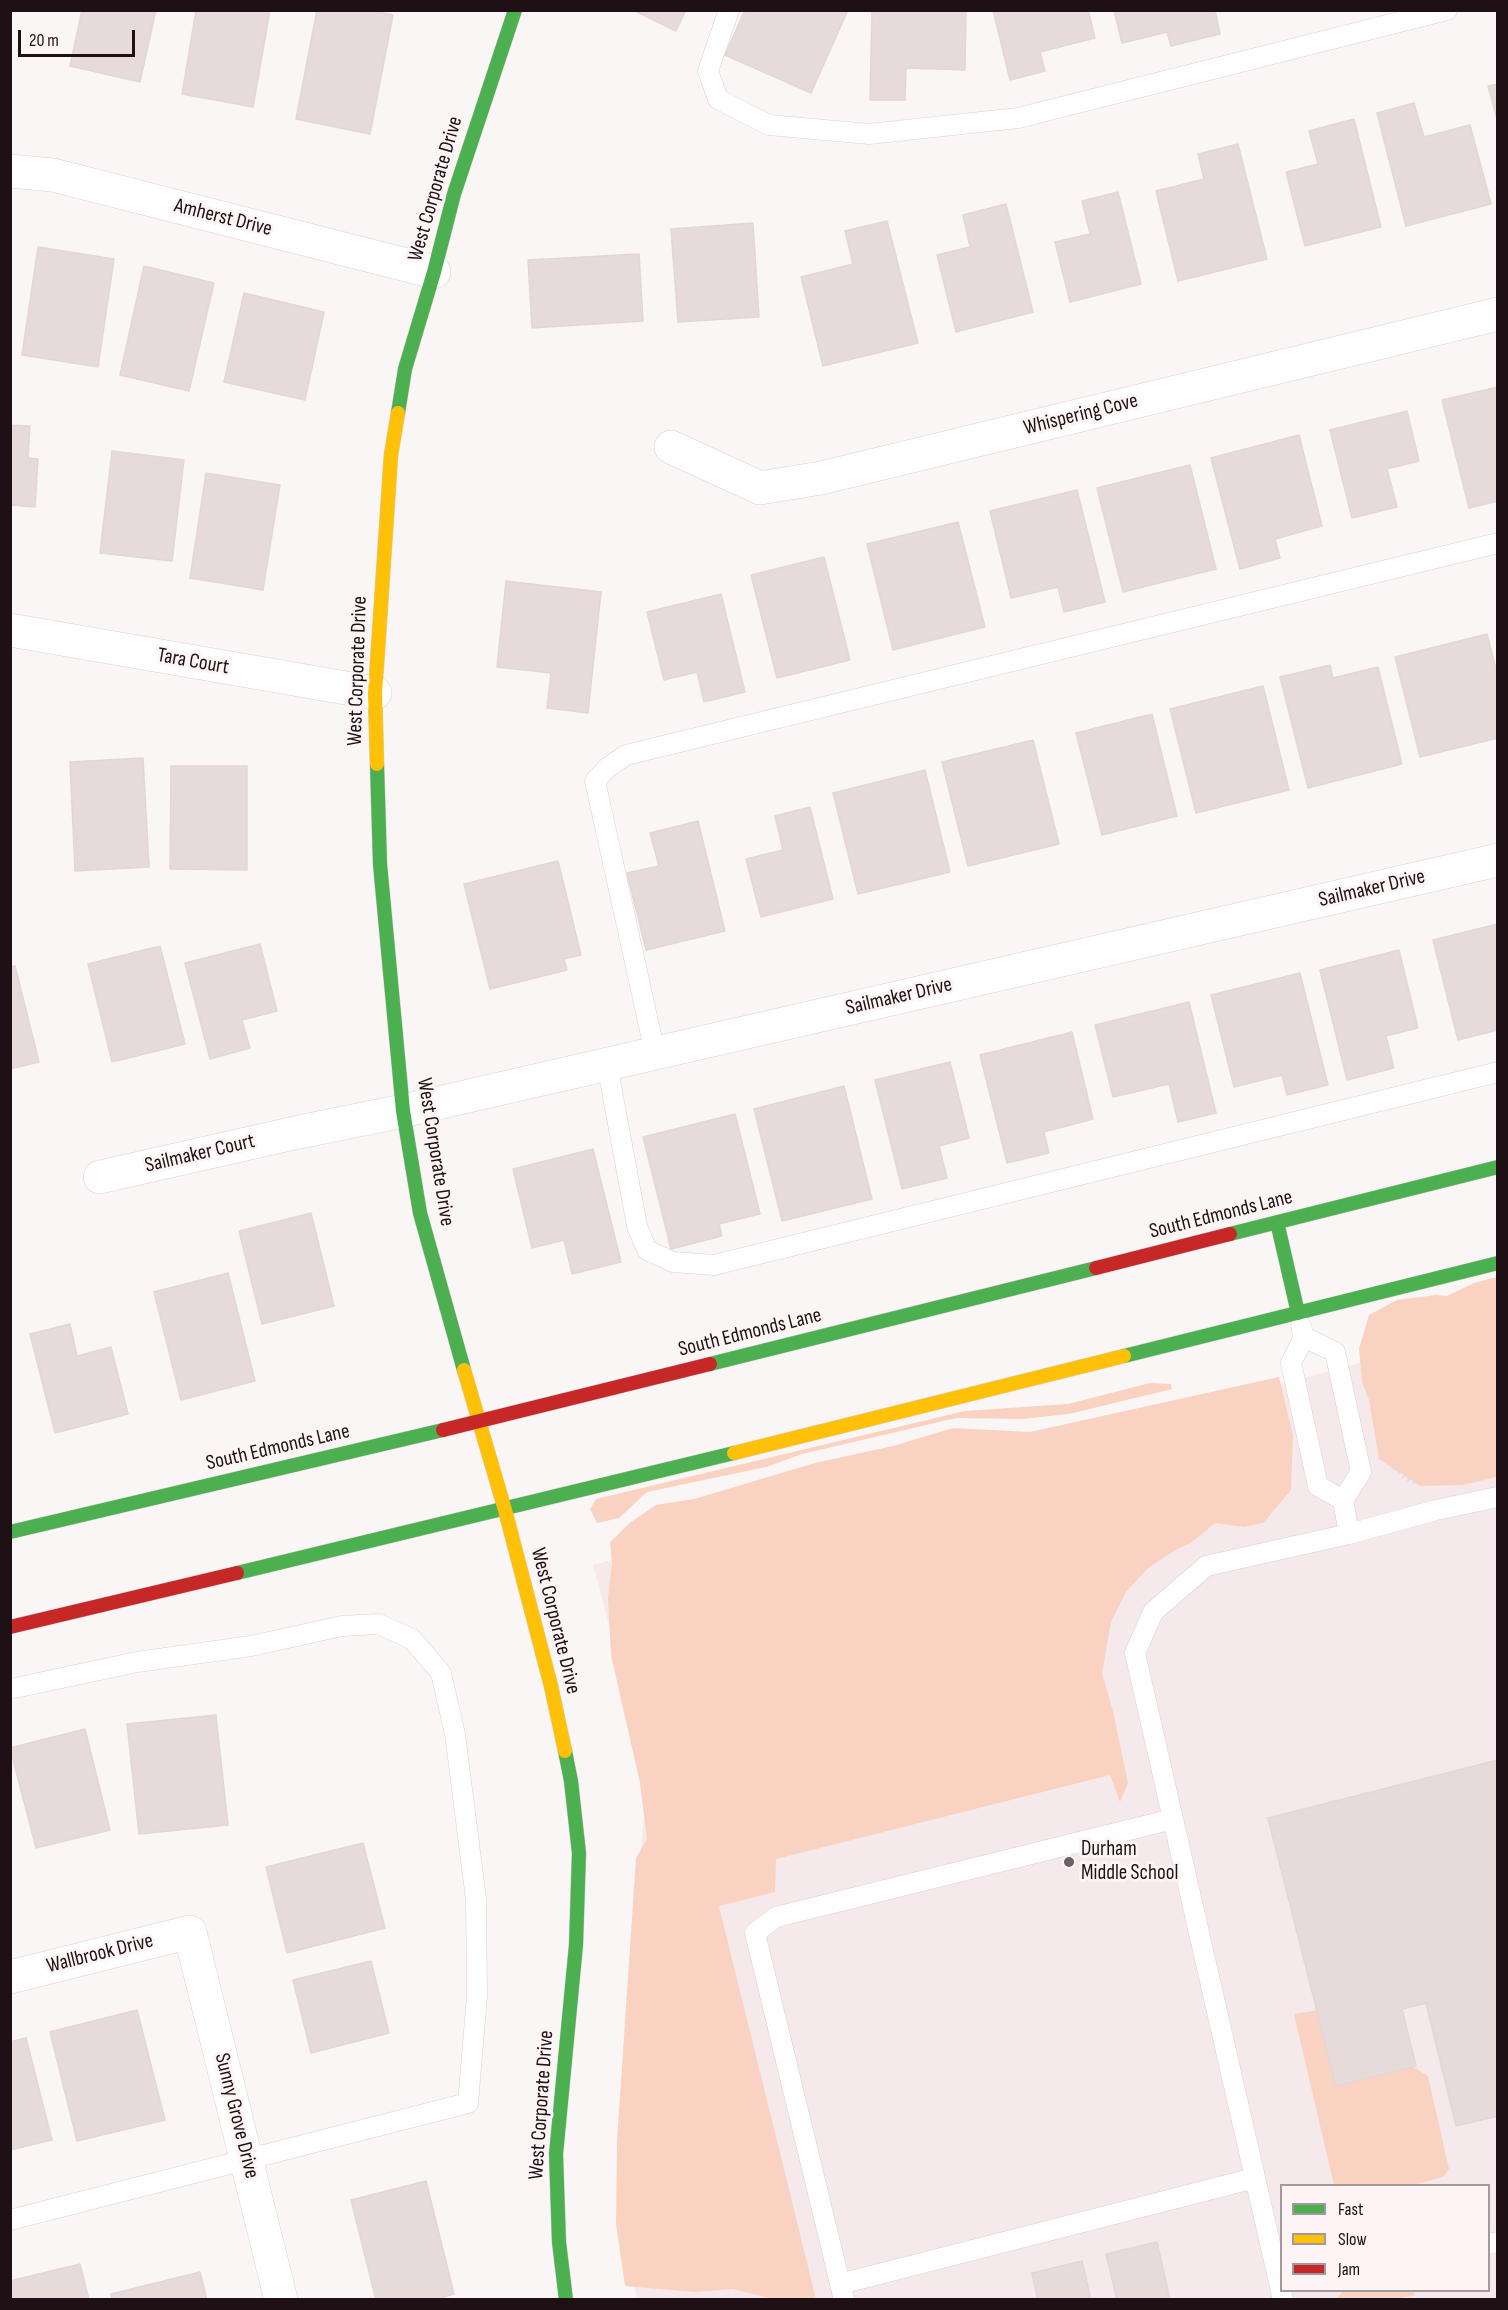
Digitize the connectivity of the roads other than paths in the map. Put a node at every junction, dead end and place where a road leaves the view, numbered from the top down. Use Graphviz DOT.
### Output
graph roads {
  1 [pos="515,10"];
  2 [pos="729,10"];
  3 [pos="1447,10"];
  4 [pos="10,171"];
  5 [pos="434,272"];
  6 [pos="1497,314"];
  7 [pos="671,447"];
  8 [pos="1497,543"];
  9 [pos="10,630"];
  10 [pos="375,693"];
  11 [pos="1497,860"];
  12 [pos="655,1053"];
  13 [pos="607,1064"];
  14 [pos="1497,1072"];
  15 [pos="403,1111"];
  16 [pos="299,1132"];
  17 [pos="1497,1167"];
  18 [pos="100,1177"];
  19 [pos="1277,1222"];
  20 [pos="1497,1263"];
  21 [pos="1298,1313"];
  22 [pos="1304,1336"];
  23 [pos="478,1422"];
  24 [pos="1497,1497"];
  25 [pos="1343,1500"];
  26 [pos="505,1510"];
  27 [pos="10,1532"];
  28 [pos="1349,1534"];
  29 [pos="10,1627"];
  30 [pos="10,1689"];
  31 [pos="1173,1820"];
  32 [pos="190,1932"];
  33 [pos="10,1977"];
  34 [pos="247,2160"];
  35 [pos="1255,2178"];
  36 [pos="10,2220"];
  37 [pos="1280,2267"];
  38 [pos="842,2292"];
  39 [pos="282,2300"];
  40 [pos="566,2300"];
  1 -- 5 [label="main road, West Corporate Drive"];
  2 -- 3 [label="lane"];
  4 -- 5 [label="street, Amherst Drive"];
  5 -- 10 [label="main road, West Corporate Drive"];
  6 -- 7 [label="street, Whispering Cove"];
  8 -- 12 [label="lane"];
  9 -- 10 [label="street, Tara Court"];
  10 -- 15 [label="main road, West Corporate Drive"];
  11 -- 12 [label="street, Sailmaker Drive"];
  12 -- 13 [label="street, Sailmaker Drive"];
  13 -- 14 [label="lane"];
  13 -- 15 [label="street, Sailmaker Drive"];
  15 -- 16 [label="street, Sailmaker Drive"];
  15 -- 23 [label="main road, West Corporate Drive"];
  16 -- 18 [label="street, Sailmaker Court"];
  17 -- 19 [label="main road, South Edmonds Lane"];
  19 -- 21 [label="main road"];
  19 -- 23 [label="main road, South Edmonds Lane"];
  20 -- 21 [label="main road"];
  21 -- 22 [label="lane"];
  21 -- 26 [label="main road"];
  22 -- 25 [label="lane"];
  22 -- 25 [label="lane"];
  23 -- 26 [label="main road, West Corporate Drive"];
  23 -- 27 [label="main road, South Edmonds Lane"];
  24 -- 28 [label="lane"];
  25 -- 28 [label="lane"];
  26 -- 29 [label="main road"];
  26 -- 40 [label="main road, West Corporate Drive"];
  28 -- 31 [label="lane"];
  30 -- 34 [label="lane"];
  31 -- 35 [label="lane"];
  31 -- 38 [label="lane"];
  32 -- 33 [label="street, Wallbrook Drive"];
  32 -- 34 [label="street, Sunny Grove Drive"];
  34 -- 36 [label="lane"];
  34 -- 39 [label="street, Sunny Grove Drive"];
  35 -- 37 [label="lane"];
  35 -- 38 [label="lane"];
}
